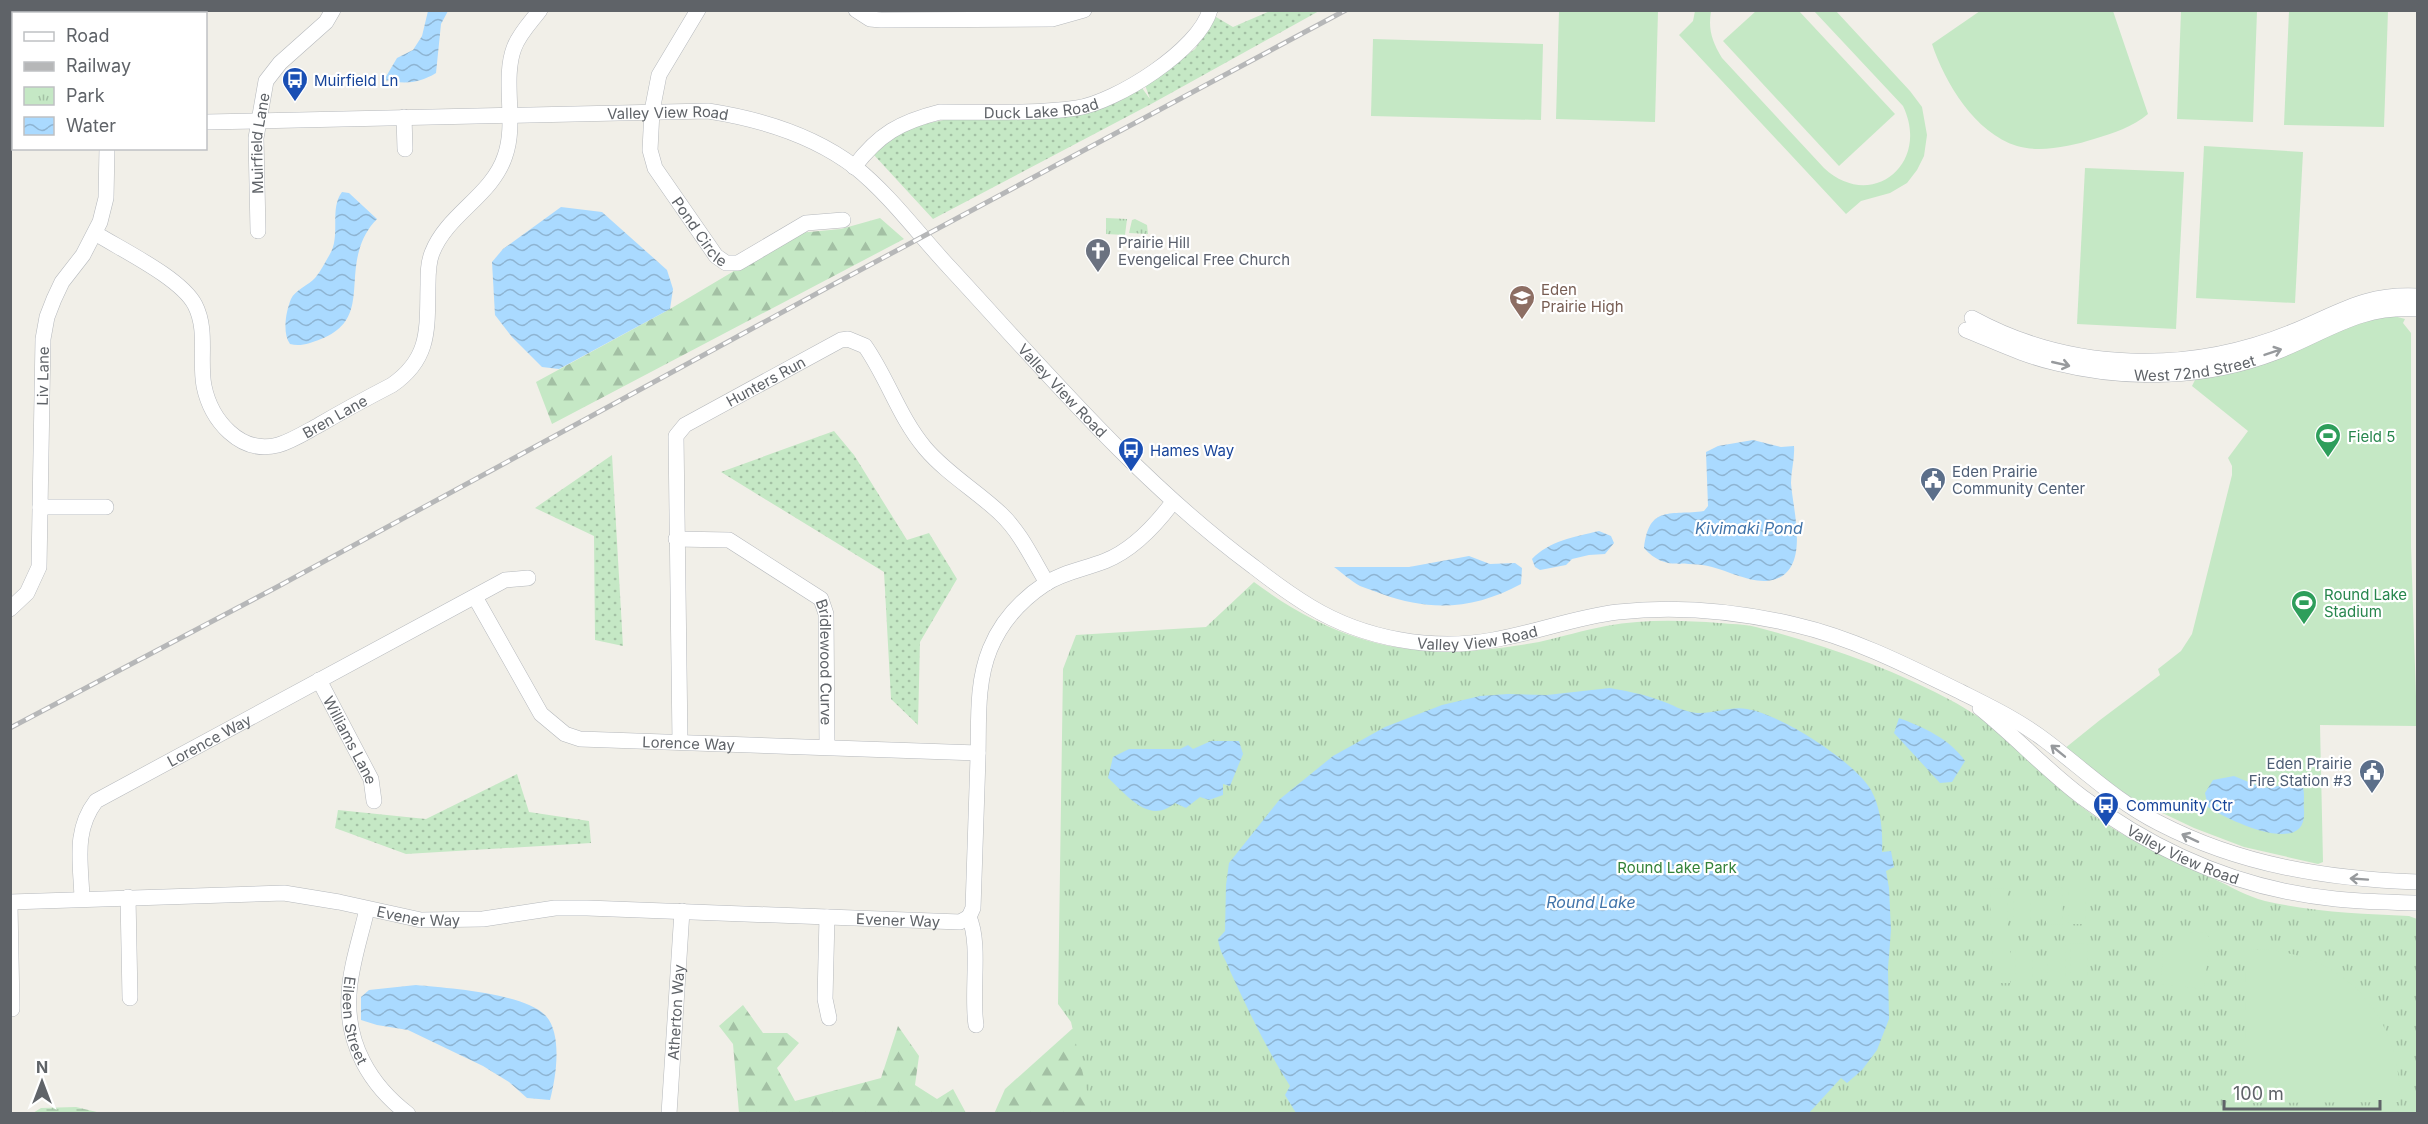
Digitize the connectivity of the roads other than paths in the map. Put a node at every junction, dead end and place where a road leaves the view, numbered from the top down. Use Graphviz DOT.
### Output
graph roads {
  1 [pos="333,10"];
  2 [pos="540,10"];
  3 [pos="698,10"];
  4 [pos="1084,10"];
  5 [pos="1209,10"];
  6 [pos="853,13"];
  7 [pos="652,111"];
  8 [pos="508,114"];
  9 [pos="404,117"];
  10 [pos="259,120"];
  11 [pos="207,122"];
  12 [pos="405,149"];
  13 [pos="106,150"];
  14 [pos="854,167"];
  15 [pos="843,220"];
  16 [pos="258,231"];
  17 [pos="95,233"];
  18 [pos="2418,296"];
  19 [pos="2418,309"];
  20 [pos="1173,502"];
  21 [pos="40,507"];
  22 [pos="106,507"];
  23 [pos="676,539"];
  24 [pos="528,578"];
  25 [pos="1047,583"];
  26 [pos="475,597"];
  27 [pos="10,609"];
  28 [pos="318,680"];
  29 [pos="1959,691"];
  30 [pos="680,741"];
  31 [pos="827,746"];
  32 [pos="978,753"];
  33 [pos="374,801"];
  34 [pos="2418,882"];
  35 [pos="128,897"];
  36 [pos="82,899"];
  37 [pos="10,903"];
  38 [pos="2418,903"];
  39 [pos="367,909"];
  40 [pos="682,911"];
  41 [pos="827,917"];
  42 [pos="969,917"];
  43 [pos="130,998"];
  44 [pos="12,1009"];
  45 [pos="829,1018"];
  46 [pos="976,1025"];
  47 [pos="390,1108"];
  48 [pos="408,1113"];
  49 [pos="669,1113"];
  1 -- 10 [label="street, Muirfield Lane"];
  2 -- 8 [label="street, Bren Lane"];
  3 -- 7 [label="street"];
  4 -- 6 [label="street"];
  5 -- 14 [label="street, Duck Lake Road"];
  7 -- 8 [label="street, Valley View Road"];
  7 -- 14 [label="street, Valley View Road"];
  7 -- 15 [label="street, Pond Circle"];
  8 -- 9 [label="street, Valley View Road"];
  8 -- 17 [label="street, Bren Lane"];
  9 -- 10 [label="street, Valley View Road"];
  9 -- 12 [label="street"];
  10 -- 11 [label="street, Valley View Road"];
  10 -- 16 [label="street, Muirfield Lane"];
  13 -- 17 [label="street, Liv Lane"];
  14 -- 20 [label="street, Valley View Road"];
  17 -- 21 [label="street, Liv Lane"];
  18 -- 19 [label="street, West 72nd Street, one-way"];
  20 -- 25 [label="street"];
  20 -- 29 [label="street, Valley View Road"];
  21 -- 22 [label="street"];
  21 -- 27 [label="street, Liv Lane"];
  23 -- 25 [label="street, Hunters Run"];
  23 -- 30 [label="street, Hunters Run"];
  23 -- 31 [label="street, Bridlewood Curve"];
  24 -- 26 [label="street, Lorence Way"];
  25 -- 32 [label="street"];
  26 -- 28 [label="street, Lorence Way"];
  26 -- 30 [label="street, Lorence Way"];
  28 -- 33 [label="street, Williams Lane"];
  28 -- 36 [label="street, Lorence Way"];
  34 -- 29 [label="street, Valley View Road, one-way"];
  29 -- 38 [label="street, Valley View Road"];
  30 -- 31 [label="street, Lorence Way"];
  31 -- 32 [label="street, Lorence Way"];
  32 -- 42 [label="street"];
  35 -- 36 [label="street, Evener Way"];
  35 -- 39 [label="street, Evener Way"];
  35 -- 43 [label="street"];
  36 -- 37 [label="street, Evener Way"];
  37 -- 44 [label="street"];
  39 -- 40 [label="street, Evener Way"];
  39 -- 47 [label="street, Eileen Street"];
  40 -- 41 [label="street, Evener Way"];
  40 -- 49 [label="street, Atherton Way"];
  41 -- 42 [label="street, Evener Way"];
  41 -- 45 [label="street"];
  42 -- 46 [label="street"];
  47 -- 48 [label="street, Eileen Street"];
}
